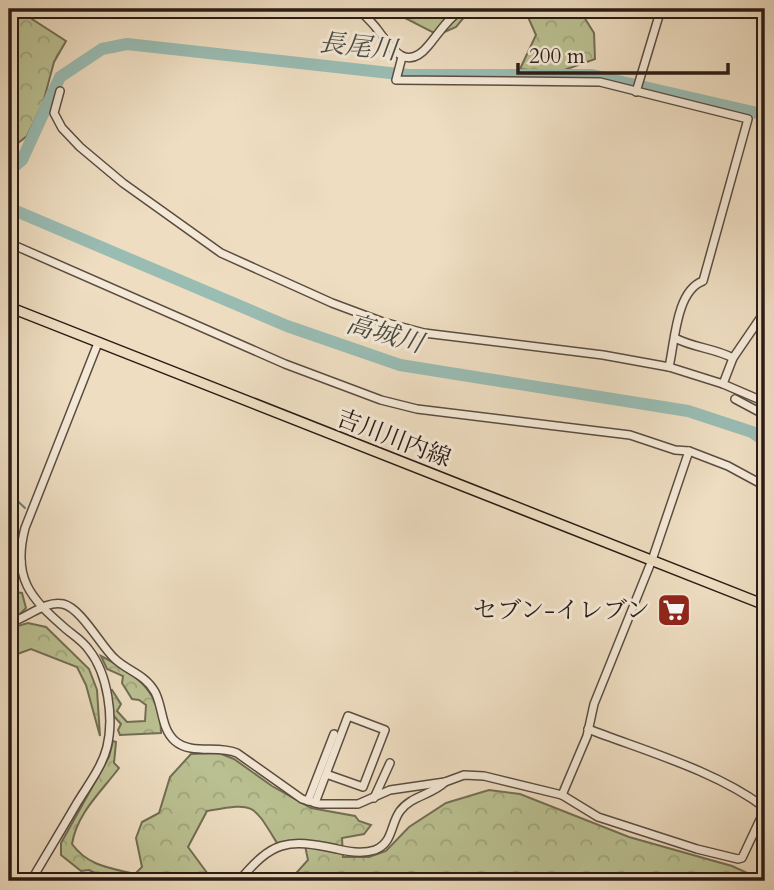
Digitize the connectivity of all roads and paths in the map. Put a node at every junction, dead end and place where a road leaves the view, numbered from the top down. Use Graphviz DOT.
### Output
graph roads {
  1 [pos="358,9"];
  2 [pos="462,9"];
  3 [pos="507,9"];
  4 [pos="530,9"];
  5 [pos="661,9"];
  6 [pos="402,57"];
  7 [pos="637,88"];
  8 [pos="60,91"];
  9 [pos="9,243"];
  10 [pos="9,307"];
  11 [pos="765,321"];
  12 [pos="676,338"];
  13 [pos="98,343"];
  14 [pos="733,358"];
  15 [pos="669,367"];
  16 [pos="723,384"];
  17 [pos="735,399"];
  18 [pos="765,402"];
  19 [pos="765,415"];
  20 [pos="689,451"];
  21 [pos="765,486"];
  22 [pos="9,550"];
  23 [pos="652,560"];
  24 [pos="21,562"];
  25 [pos="765,605"];
  26 [pos="41,608"];
  27 [pos="9,623"];
  28 [pos="588,729"];
  29 [pos="334,734"];
  30 [pos="390,764"];
  31 [pos="326,774"];
  32 [pos="445,782"];
  33 [pos="562,795"];
  34 [pos="374,798"];
  35 [pos="311,802"];
  36 [pos="765,808"];
  37 [pos="31,881"];
  38 [pos="239,881"];
  1 -- 6 [label="street"];
  2 -- 6 [label="street"];
  3 -- 4 [label="street"];
  5 -- 7 [label="street"];
  6 -- 7 [label="street"];
  7 -- 12 [label="street"];
  8 -- 15 [label="street"];
  9 -- 20 [label="street"];
  10 -- 13 [label="main road, 吉川川内線"];
  11 -- 14 [label="street"];
  12 -- 14 [label="street"];
  12 -- 15 [label="street"];
  13 -- 23 [label="main road, 吉川川内線"];
  13 -- 24 [label="street"];
  14 -- 16 [label="street"];
  15 -- 16 [label="street"];
  16 -- 18 [label="street"];
  17 -- 19 [label="street"];
  20 -- 21 [label="street"];
  20 -- 23 [label="street"];
  22 -- 24 [label="street"];
  23 -- 25 [label="main road, 吉川川内線"];
  23 -- 28 [label="street"];
  24 -- 26 [label="street"];
  26 -- 27 [label="street"];
  26 -- 35 [label="street"];
  26 -- 37 [label="street"];
  28 -- 33 [label="street"];
  28 -- 36 [label="street"];
  29 -- 35 [label="street"];
  30 -- 34 [label="street"];
  31 -- 31 [label="street"];
  31 -- 35 [label="street"];
  32 -- 33 [label="street"];
  32 -- 34 [label="street"];
  32 -- 38 [label="street"];
  33 -- 36 [label="street"];
  34 -- 35 [label="street"];
}
